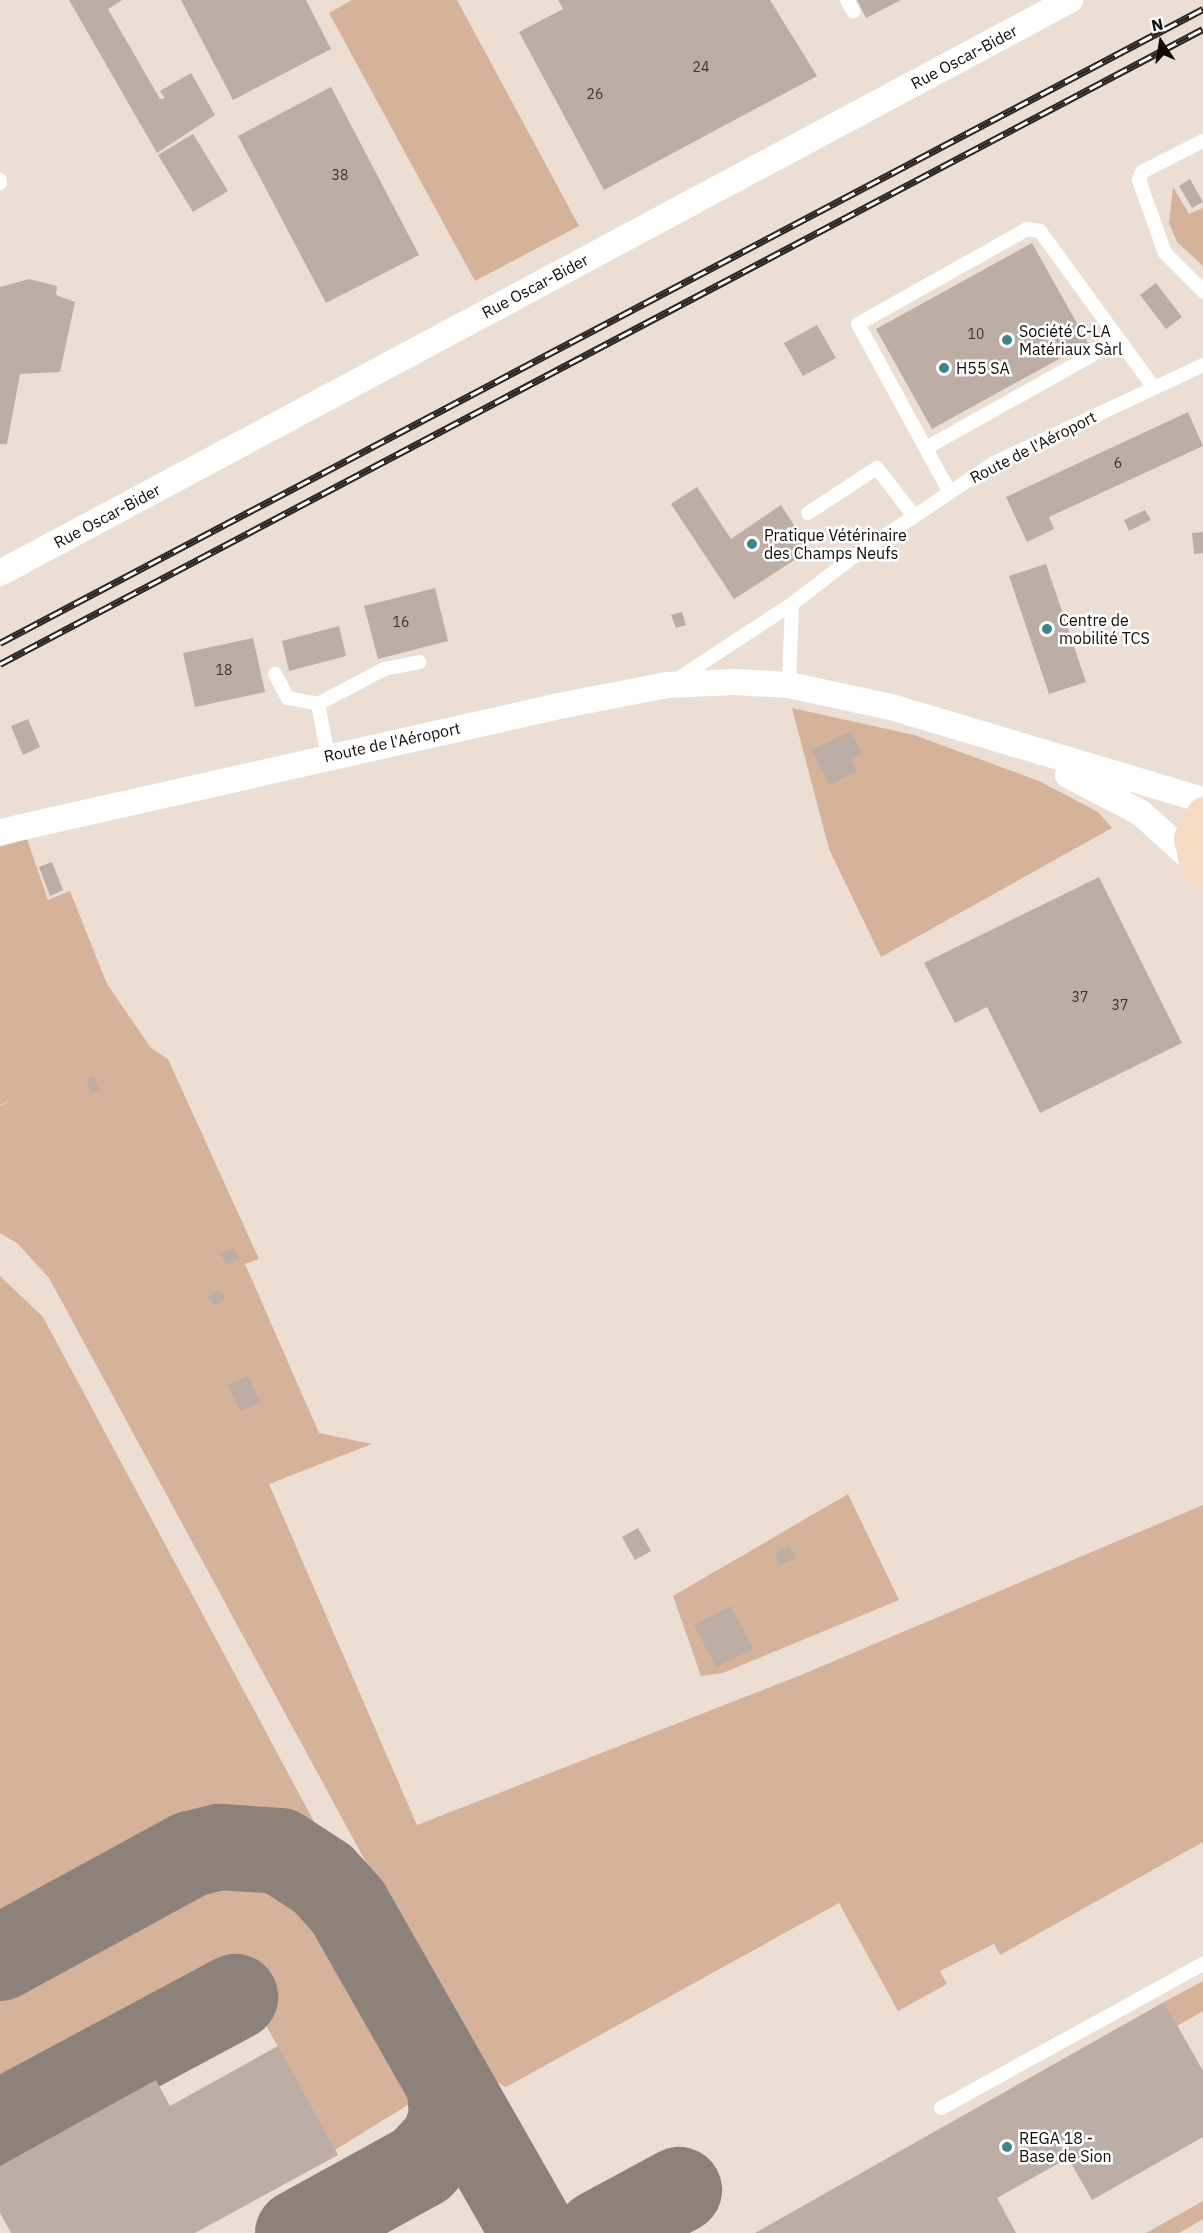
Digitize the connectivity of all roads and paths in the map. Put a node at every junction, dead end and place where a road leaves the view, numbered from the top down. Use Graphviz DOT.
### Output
graph roads {
  1 [pos="1071,0"];
  2 [pos="1203,141"];
  3 [pos="1203,291"];
  4 [pos="1119,340"];
  5 [pos="1203,365"];
  6 [pos="1154,388"];
  7 [pos="926,448"];
  8 [pos="949,491"];
  9 [pos="808,513"];
  10 [pos="914,516"];
  11 [pos="0,573"];
  12 [pos="792,604"];
  13 [pos="419,662"];
  14 [pos="274,674"];
  15 [pos="667,685"];
  16 [pos="789,686"];
  17 [pos="318,704"];
  18 [pos="1012,746"];
  19 [pos="328,756"];
  20 [pos="1203,800"];
  21 [pos="1203,813"];
  22 [pos="0,832"];
  23 [pos="1200,870"];
  24 [pos="1203,1964"];
  25 [pos="941,2108"];
  1 -- 11 [label="street, Rue Oscar-Bider"];
  2 -- 3 [label="lane"];
  4 -- 6 [label="lane"];
  4 -- 7 [label="lane"];
  4 -- 7 [label="lane"];
  5 -- 6 [label="lane, Route de l'Aéroport"];
  6 -- 8 [label="lane, Route de l'Aéroport"];
  7 -- 8 [label="lane"];
  8 -- 10 [label="lane, Route de l'Aéroport"];
  9 -- 10 [label="lane"];
  10 -- 12 [label="lane, Route de l'Aéroport"];
  12 -- 15 [label="lane, Route de l'Aéroport"];
  12 -- 16 [label="lane"];
  13 -- 17 [label="lane"];
  14 -- 17 [label="lane"];
  15 -- 16 [label="street, Route de l'Aéroport"];
  15 -- 19 [label="street, Route de l'Aéroport"];
  16 -- 18 [label="street, Route de l'Aéroport"];
  17 -- 19 [label="lane"];
  18 -- 20 [label="street, Route de l'Aéroport"];
  18 -- 23 [label="street, Route de l'Aéroport"];
  19 -- 22 [label="street, Route de l'Aéroport"];
  21 -- 23 [label="street"];
  24 -- 25 [label="lane"];
}
